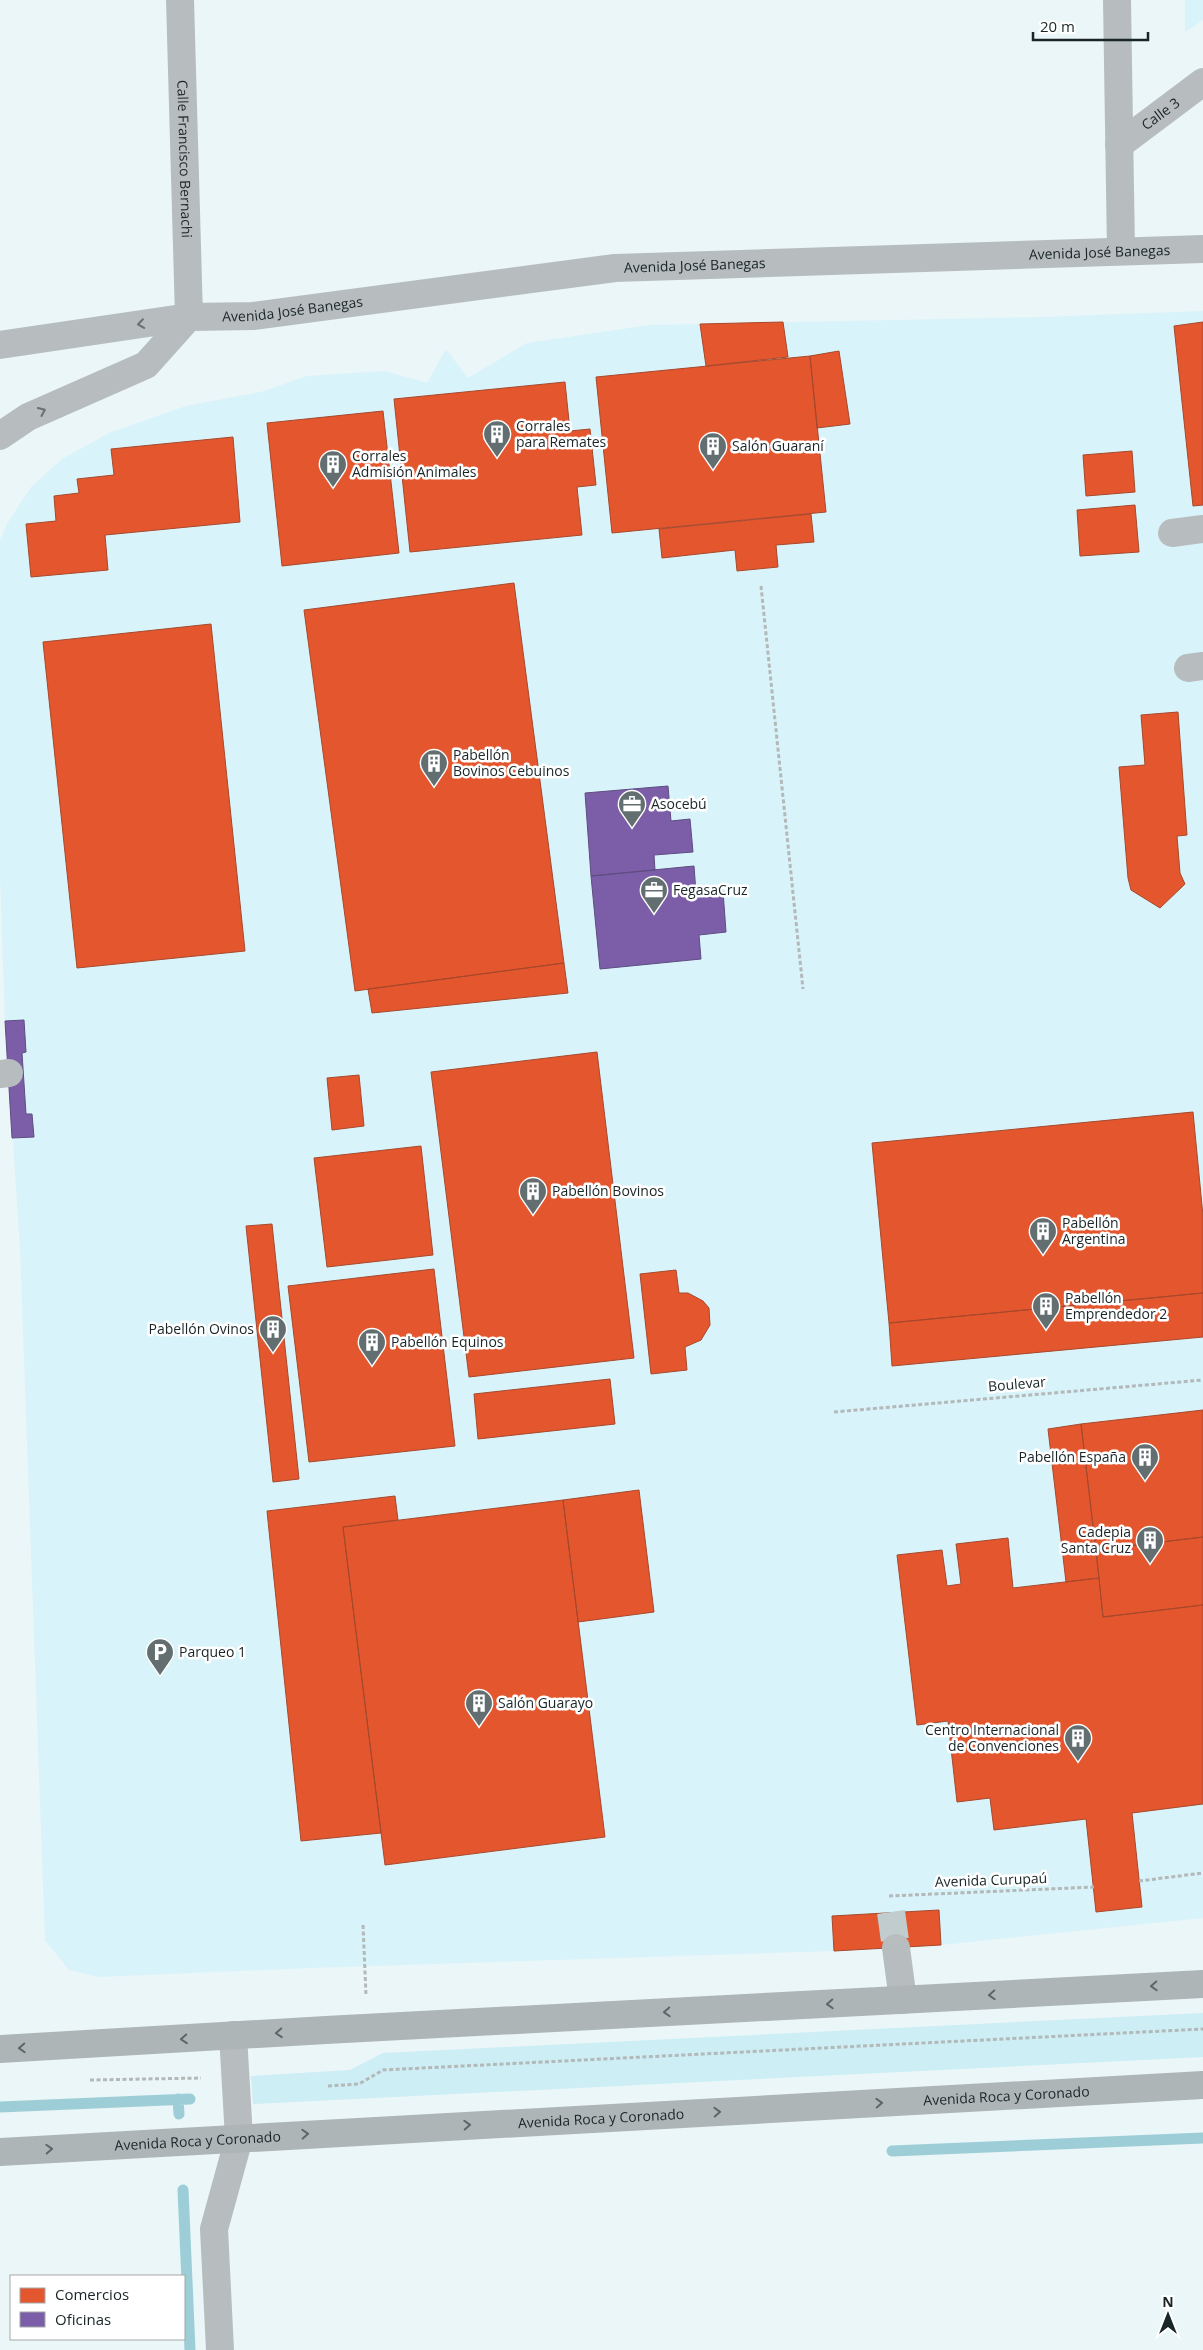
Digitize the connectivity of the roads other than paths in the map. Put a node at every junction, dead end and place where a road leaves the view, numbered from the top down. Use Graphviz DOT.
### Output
graph roads {
  1 [pos="180,0"];
  2 [pos="1117,0"];
  3 [pos="1203,82"];
  4 [pos="1119,145"];
  5 [pos="1203,249"];
  6 [pos="1121,251"];
  7 [pos="189,317"];
  8 [pos="0,345"];
  9 [pos="0,436"];
  10 [pos="1203,529"];
  11 [pos="1172,533"];
  12 [pos="896,1948"];
  13 [pos="1203,1984"];
  14 [pos="903,2000"];
  15 [pos="232,2035"];
  16 [pos="0,2049"];
  17 [pos="1203,2085"];
  18 [pos="239,2138"];
  19 [pos="0,2152"];
  20 [pos="220,2350"];
  1 -- 7 [label="street, Calle Francisco Bernachi"];
  2 -- 4 [label="street"];
  3 -- 4 [label="street, Calle 3"];
  4 -- 6 [label="street"];
  5 -- 6 [label="street, Avenida José Banegas"];
  6 -- 7 [label="street, Avenida José Banegas"];
  7 -- 8 [label="street, Avenida José Banegas, one-way"];
  9 -- 7 [label="street, one-way"];
  10 -- 11 [label="street"];
  12 -- 14 [label="street"];
  13 -- 14 [label="main road, one-way"];
  14 -- 15 [label="main road, one-way"];
  15 -- 16 [label="main road, one-way"];
  15 -- 18 [label="street"];
  18 -- 17 [label="main road, Avenida Roca y Coronado, one-way"];
  19 -- 18 [label="main road, Avenida Roca y Coronado, one-way"];
  18 -- 20 [label="street"];
}
